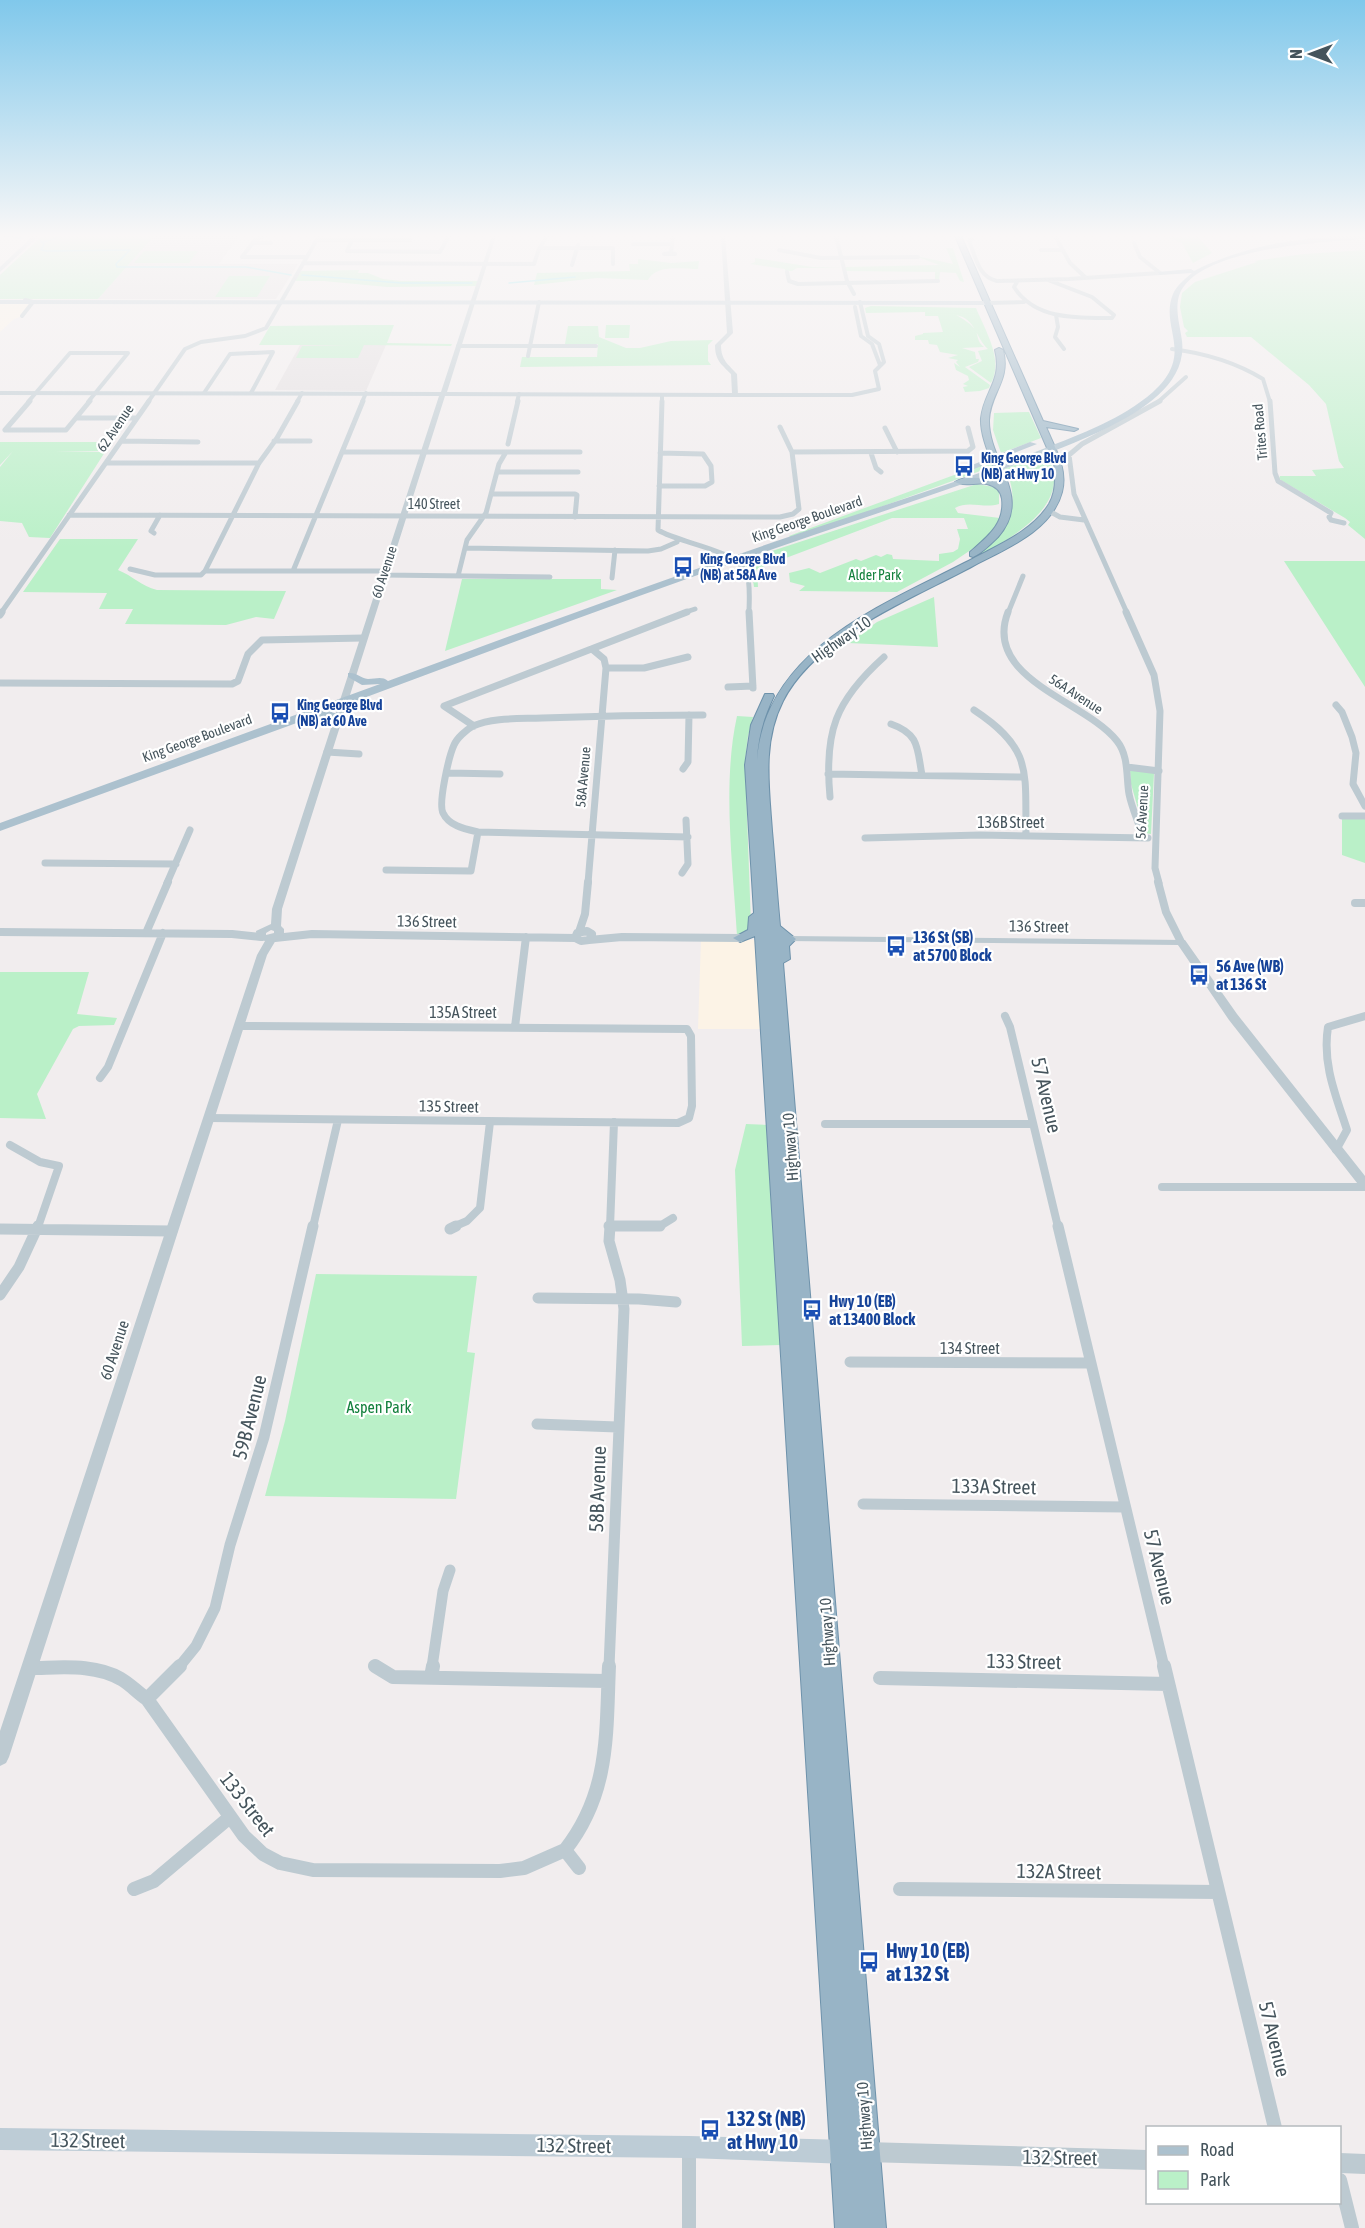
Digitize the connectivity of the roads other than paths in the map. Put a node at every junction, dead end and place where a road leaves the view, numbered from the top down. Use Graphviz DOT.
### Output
graph roads {
  1 [pos="207,340"];
  2 [pos="460,340"];
  3 [pos="531,340"];
  4 [pos="723,340"];
  5 [pos="866,340"];
  6 [pos="996,340"];
  7 [pos="1001,340"];
  8 [pos="1057,340"];
  9 [pos="1174,340"];
  10 [pos="1175,340"];
  11 [pos="458,346"];
  12 [pos="530,346"];
  13 [pos="596,346"];
  14 [pos="1064,349"];
  15 [pos="1176,349"];
  16 [pos="528,356"];
  17 [pos="1186,377"];
  18 [pos="0,393"];
  19 [pos="34,393"];
  20 [pos="97,393"];
  21 [pos="153,393"];
  22 [pos="204,393"];
  23 [pos="251,393"];
  24 [pos="302,393"];
  25 [pos="366,393"];
  26 [pos="442,394"];
  27 [pos="519,394"];
  28 [pos="662,394"];
  29 [pos="735,395"];
  30 [pos="1146,401"];
  31 [pos="1157,404"];
  32 [pos="77,418"];
  33 [pos="136,418"];
  34 [pos="1040,423"];
  35 [pos="780,427"];
  36 [pos="885,428"];
  37 [pos="968,428"];
  38 [pos="1074,429"];
  39 [pos="1047,439"];
  40 [pos="121,441"];
  41 [pos="274,441"];
  42 [pos="310,441"];
  43 [pos="198,442"];
  44 [pos="508,444"];
  45 [pos="1051,448"];
  46 [pos="342,452"];
  47 [pos="423,452"];
  48 [pos="506,452"];
  49 [pos="580,452"];
  50 [pos="792,452"];
  51 [pos="897,452"];
  52 [pos="660,453"];
  53 [pos="871,453"];
  54 [pos="997,462"];
  55 [pos="106,463"];
  56 [pos="259,463"];
  57 [pos="497,472"];
  58 [pos="578,472"];
  59 [pos="881,472"];
  60 [pos="959,482"];
  61 [pos="659,486"];
  62 [pos="1007,492"];
  63 [pos="491,494"];
  64 [pos="1052,513"];
  65 [pos="1331,513"];
  66 [pos="69,515"];
  67 [pos="160,515"];
  68 [pos="233,516"];
  69 [pos="316,516"];
  70 [pos="403,516"];
  71 [pos="484,517"];
  72 [pos="574,517"];
  73 [pos="658,517"];
  74 [pos="1084,520"];
  75 [pos="154,533"];
  76 [pos="677,542"];
  77 [pos="465,548"];
  78 [pos="615,550"];
  79 [pos="729,559"];
  80 [pos="130,568"];
  81 [pos="293,571"];
  82 [pos="203,573"];
  83 [pos="384,573"];
  84 [pos="458,576"];
  85 [pos="1023,576"];
  86 [pos="550,577"];
  87 [pos="612,578"];
  88 [pos="695,609"];
  89 [pos="0,615"];
  90 [pos="363,638"];
  91 [pos="592,649"];
  92 [pos="688,657"];
  93 [pos="884,657"];
  94 [pos="606,668"];
  95 [pos="352,675"];
  96 [pos="382,681"];
  97 [pos="0,683"];
  98 [pos="728,687"];
  99 [pos="345,698"];
  100 [pos="1336,705"];
  101 [pos="974,710"];
  102 [pos="689,715"];
  103 [pos="703,715"];
  104 [pos="303,716"];
  105 [pos="601,716"];
  106 [pos="337,722"];
  107 [pos="891,724"];
  108 [pos="474,726"];
  109 [pos="327,752"];
  110 [pos="359,754"];
  111 [pos="1127,767"];
  112 [pos="683,770"];
  113 [pos="1159,771"];
  114 [pos="448,773"];
  115 [pos="500,774"];
  116 [pos="828,774"];
  117 [pos="922,775"];
  118 [pos="1023,777"];
  119 [pos="830,797"];
  120 [pos="1365,806"];
  121 [pos="1342,816"];
  122 [pos="1365,816"];
  123 [pos="0,819"];
  124 [pos="686,820"];
  125 [pos="0,827"];
  126 [pos="190,830"];
  127 [pos="478,832"];
  128 [pos="591,836"];
  129 [pos="1026,836"];
  130 [pos="688,837"];
  131 [pos="865,838"];
  132 [pos="1143,838"];
  133 [pos="1156,838"];
  134 [pos="757,858"];
  135 [pos="45,863"];
  136 [pos="176,864"];
  137 [pos="387,870"];
  138 [pos="682,873"];
  139 [pos="1355,903"];
  140 [pos="1365,903"];
  141 [pos="585,914"];
  142 [pos="0,932"];
  143 [pos="146,933"];
  144 [pos="163,933"];
  145 [pos="269,933"];
  146 [pos="577,934"];
  147 [pos="782,934"];
  148 [pos="590,935"];
  149 [pos="526,937"];
  150 [pos="740,938"];
  151 [pos="1181,942"];
  152 [pos="764,950"];
  153 [pos="1005,1016"];
  154 [pos="1365,1016"];
  155 [pos="239,1026"];
  156 [pos="516,1027"];
  157 [pos="100,1078"];
  158 [pos="208,1118"];
  159 [pos="689,1118"];
  160 [pos="338,1120"];
  161 [pos="490,1122"];
  162 [pos="614,1122"];
  163 [pos="825,1124"];
  164 [pos="1032,1124"];
  165 [pos="10,1145"];
  166 [pos="1336,1149"];
  167 [pos="1365,1186"];
  168 [pos="1162,1187"];
  169 [pos="673,1218"];
  170 [pos="609,1226"];
  171 [pos="0,1229"];
  172 [pos="35,1229"];
  173 [pos="450,1229"];
  174 [pos="172,1231"];
  175 [pos="0,1295"];
  176 [pos="538,1298"];
  177 [pos="623,1298"];
  178 [pos="676,1302"];
  179 [pos="850,1362"];
  180 [pos="1090,1363"];
  181 [pos="537,1424"];
  182 [pos="617,1427"];
  183 [pos="863,1504"];
  184 [pos="1124,1508"];
  185 [pos="450,1570"];
  186 [pos="375,1666"];
  187 [pos="29,1668"];
  188 [pos="431,1677"];
  189 [pos="880,1678"];
  190 [pos="606,1681"];
  191 [pos="1167,1684"];
  192 [pos="147,1699"];
  193 [pos="0,1757"];
  194 [pos="230,1817"];
  195 [pos="565,1850"];
  196 [pos="579,1868"];
  197 [pos="134,1888"];
  198 [pos="900,1889"];
  199 [pos="1218,1892"];
  200 [pos="1275,2126"];
  201 [pos="0,2139"];
  202 [pos="689,2147"];
  203 [pos="854,2152"];
  204 [pos="1146,2160"];
  205 [pos="1341,2163"];
  206 [pos="1365,2164"];
  207 [pos="1341,2184"];
  208 [pos="689,2228"];
  209 [pos="848,2228"];
  210 [pos="873,2228"];
  211 [pos="1352,2228"];
  1 -- 21 [label="street, 62 Avenue"];
  2 -- 11 [label="street, 60 Avenue"];
  3 -- 12 [label="street"];
  4 -- 29 [label="street"];
  5 -- 29 [label="street"];
  6 -- 54 [label="highway, Highway 10"];
  7 -- 34 [label="highway, Highway 10"];
  8 -- 14 [label="street"];
  9 -- 15 [label="main road, King George Boulevard"];
  10 -- 15 [label="main road, King George Boulevard"];
  11 -- 12 [label="street"];
  11 -- 26 [label="street, 60 Avenue"];
  12 -- 13 [label="street"];
  12 -- 16 [label="street"];
  15 -- 30 [label="main road, King George Boulevard"];
  15 -- 38 [label="main road, King George Boulevard"];
  15 -- 65 [label="street, Trites Road"];
  17 -- 31 [label="street"];
  18 -- 19 [label="street"];
  19 -- 20 [label="street"];
  19 -- 20 [label="street"];
  19 -- 32 [label="street"];
  20 -- 21 [label="street"];
  20 -- 32 [label="street"];
  21 -- 22 [label="street"];
  21 -- 33 [label="street, 62 Avenue"];
  22 -- 23 [label="street"];
  22 -- 23 [label="street"];
  23 -- 24 [label="street"];
  24 -- 25 [label="street"];
  24 -- 41 [label="street"];
  25 -- 26 [label="street"];
  25 -- 46 [label="street"];
  26 -- 27 [label="street"];
  26 -- 47 [label="street, 60 Avenue"];
  27 -- 28 [label="street"];
  27 -- 44 [label="street"];
  28 -- 29 [label="street"];
  28 -- 52 [label="street"];
  30 -- 31 [label="street"];
  30 -- 45 [label="main road, King George Boulevard"];
  31 -- 74 [label="street, 56 Avenue"];
  32 -- 33 [label="street"];
  33 -- 40 [label="street, 62 Avenue"];
  34 -- 38 [label="highway"];
  34 -- 39 [label="highway, Highway 10"];
  35 -- 50 [label="street"];
  36 -- 51 [label="street"];
  37 -- 51 [label="street"];
  38 -- 39 [label="main road, King George Boulevard"];
  39 -- 45 [label="highway, Highway 10"];
  39 -- 54 [label="main road, King George Boulevard"];
  40 -- 43 [label="street"];
  40 -- 55 [label="street, 62 Avenue"];
  41 -- 42 [label="street"];
  41 -- 56 [label="street"];
  45 -- 54 [label="main road, King George Boulevard"];
  45 -- 64 [label="highway, Highway 10"];
  46 -- 47 [label="street"];
  46 -- 69 [label="street"];
  47 -- 48 [label="street"];
  47 -- 70 [label="street, 60 Avenue"];
  48 -- 49 [label="street"];
  48 -- 57 [label="street"];
  50 -- 53 [label="street"];
  50 -- 73 [label="street, 140 Street"];
  51 -- 53 [label="street"];
  52 -- 61 [label="street"];
  52 -- 61 [label="street"];
  53 -- 59 [label="street"];
  54 -- 60 [label="main road, King George Boulevard"];
  54 -- 62 [label="highway, Highway 10"];
  54 -- 79 [label="main road, King George Boulevard"];
  55 -- 56 [label="street"];
  55 -- 66 [label="street, 62 Avenue"];
  56 -- 68 [label="street"];
  57 -- 58 [label="street"];
  57 -- 63 [label="street"];
  60 -- 62 [label="highway"];
  60 -- 79 [label="main road, King George Boulevard"];
  61 -- 73 [label="street"];
  62 -- 134 [label="highway, Highway 10"];
  63 -- 71 [label="street"];
  63 -- 72 [label="street"];
  64 -- 74 [label="street"];
  64 -- 147 [label="highway, Highway 10"];
  66 -- 67 [label="street, 140 Street"];
  66 -- 89 [label="street, 62 Avenue"];
  67 -- 68 [label="street, 140 Street"];
  67 -- 75 [label="street"];
  68 -- 69 [label="street, 140 Street"];
  68 -- 82 [label="street"];
  69 -- 70 [label="street, 140 Street"];
  69 -- 81 [label="street"];
  70 -- 71 [label="street, 140 Street"];
  70 -- 83 [label="street, 60 Avenue"];
  71 -- 72 [label="street, 140 Street"];
  71 -- 77 [label="street"];
  72 -- 73 [label="street, 140 Street"];
  73 -- 76 [label="street"];
  74 -- 113 [label="street, 56 Avenue"];
  76 -- 78 [label="street"];
  76 -- 79 [label="street"];
  77 -- 78 [label="street"];
  77 -- 84 [label="street"];
  78 -- 87 [label="street"];
  79 -- 96 [label="main road, King George Boulevard"];
  79 -- 98 [label="street"];
  79 -- 99 [label="main road, King George Boulevard"];
  80 -- 82 [label="street"];
  81 -- 82 [label="street"];
  81 -- 83 [label="street"];
  83 -- 84 [label="street"];
  83 -- 90 [label="street, 60 Avenue"];
  84 -- 86 [label="street"];
  85 -- 111 [label="street, 56A Avenue"];
  88 -- 91 [label="street"];
  90 -- 95 [label="street, 60 Avenue"];
  90 -- 97 [label="street"];
  91 -- 94 [label="street"];
  91 -- 108 [label="street"];
  92 -- 94 [label="street"];
  93 -- 116 [label="street"];
  94 -- 105 [label="street, 58A Avenue"];
  95 -- 96 [label="main road"];
  95 -- 99 [label="street, 60 Avenue"];
  96 -- 99 [label="main road, King George Boulevard"];
  99 -- 104 [label="main road, King George Boulevard"];
  99 -- 106 [label="street, 60 Avenue"];
  99 -- 123 [label="main road, King George Boulevard"];
  100 -- 120 [label="street"];
  101 -- 118 [label="street"];
  102 -- 103 [label="street"];
  102 -- 105 [label="street"];
  102 -- 112 [label="street"];
  104 -- 106 [label="main road"];
  104 -- 125 [label="main road, King George Boulevard"];
  105 -- 108 [label="street"];
  105 -- 128 [label="street, 58A Avenue"];
  106 -- 109 [label="street, 60 Avenue"];
  107 -- 117 [label="street"];
  108 -- 114 [label="street"];
  109 -- 110 [label="street"];
  109 -- 145 [label="street, 60 Avenue"];
  111 -- 113 [label="street"];
  111 -- 132 [label="street, 56A Avenue"];
  113 -- 133 [label="street, 56 Avenue"];
  114 -- 115 [label="street"];
  114 -- 127 [label="street"];
  116 -- 117 [label="street"];
  116 -- 119 [label="street"];
  117 -- 118 [label="street"];
  118 -- 129 [label="street"];
  121 -- 122 [label="street"];
  124 -- 130 [label="street"];
  126 -- 136 [label="street"];
  127 -- 128 [label="street"];
  127 -- 137 [label="street"];
  128 -- 130 [label="street"];
  128 -- 141 [label="street, 58A Avenue"];
  129 -- 131 [label="street, 136B Street"];
  129 -- 132 [label="street, 136B Street"];
  130 -- 138 [label="street"];
  132 -- 133 [label="street, 136B Street"];
  133 -- 151 [label="street, 56 Avenue"];
  134 -- 150 [label="highway"];
  134 -- 152 [label="highway, Highway 10"];
  135 -- 136 [label="street"];
  136 -- 143 [label="street"];
  139 -- 140 [label="street"];
  141 -- 146 [label="street, 58A Avenue"];
  141 -- 148 [label="street, 58A Avenue"];
  142 -- 143 [label="street, 136 Street"];
  143 -- 144 [label="street, 136 Street"];
  144 -- 145 [label="street, 136 Street"];
  144 -- 157 [label="street"];
  145 -- 149 [label="street, 136 Street"];
  145 -- 155 [label="street, 60 Avenue"];
  146 -- 148 [label="street, 136 Street"];
  146 -- 149 [label="street, 136 Street"];
  147 -- 151 [label="street, 136 Street"];
  147 -- 203 [label="highway, Highway 10"];
  148 -- 150 [label="street"];
  149 -- 156 [label="street"];
  150 -- 152 [label="highway"];
  151 -- 166 [label="street, 56 Avenue"];
  152 -- 203 [label="highway, Highway 10"];
  153 -- 164 [label="street, 57 Avenue"];
  154 -- 166 [label="street"];
  155 -- 156 [label="street, 135A Street"];
  155 -- 158 [label="street, 60 Avenue"];
  156 -- 159 [label="street, 135A Street"];
  158 -- 160 [label="street, 135 Street"];
  158 -- 174 [label="street, 60 Avenue"];
  159 -- 162 [label="street, 135 Street"];
  160 -- 161 [label="street, 135 Street"];
  160 -- 192 [label="street, 59B Avenue"];
  161 -- 162 [label="street, 135 Street"];
  161 -- 173 [label="street"];
  162 -- 170 [label="street, 58B Avenue"];
  163 -- 164 [label="street"];
  164 -- 180 [label="street, 57 Avenue"];
  165 -- 172 [label="street"];
  166 -- 167 [label="street, 56 Avenue"];
  167 -- 168 [label="street"];
  169 -- 170 [label="street"];
  170 -- 177 [label="street, 58B Avenue"];
  171 -- 172 [label="street"];
  172 -- 174 [label="street"];
  172 -- 175 [label="street"];
  174 -- 187 [label="street, 60 Avenue"];
  176 -- 177 [label="street"];
  177 -- 178 [label="street"];
  177 -- 182 [label="street, 58B Avenue"];
  179 -- 180 [label="street, 134 Street"];
  180 -- 184 [label="street, 57 Avenue"];
  181 -- 182 [label="street"];
  182 -- 190 [label="street, 58B Avenue"];
  183 -- 184 [label="street, 133A Street"];
  184 -- 191 [label="street, 57 Avenue"];
  185 -- 188 [label="street"];
  186 -- 188 [label="street"];
  187 -- 192 [label="street, 133 Street"];
  187 -- 193 [label="street, 60 Avenue"];
  188 -- 190 [label="street"];
  189 -- 191 [label="street, 133 Street"];
  190 -- 195 [label="street, 58B Avenue"];
  191 -- 199 [label="street, 57 Avenue"];
  192 -- 194 [label="street, 133 Street"];
  194 -- 195 [label="street, 133 Street"];
  194 -- 197 [label="street"];
  195 -- 196 [label="street"];
  198 -- 199 [label="street, 132A Street"];
  199 -- 200 [label="street, 57 Avenue"];
  201 -- 202 [label="main road, 132 Street"];
  202 -- 203 [label="main road, 132 Street"];
  202 -- 208 [label="street"];
  203 -- 204 [label="street, 132 Street"];
  203 -- 209 [label="highway, Highway 10"];
  203 -- 210 [label="highway, Highway 10"];
  205 -- 206 [label="street"];
  207 -- 211 [label="street"];
}
